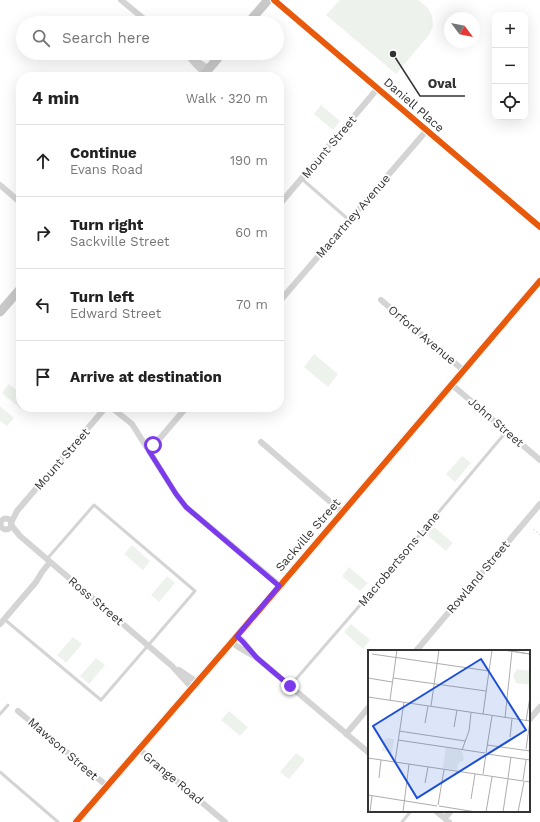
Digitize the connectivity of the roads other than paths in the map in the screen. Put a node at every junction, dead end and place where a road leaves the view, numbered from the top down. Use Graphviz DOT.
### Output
graph roads {
  1 [pos="121,0"];
  2 [pos="268,0"];
  3 [pos="274,0"];
  4 [pos="140,16"];
  5 [pos="254,16"];
  6 [pos="196,60"];
  7 [pos="216,60"];
  8 [pos="204,72"];
  9 [pos="206,72"];
  10 [pos="378,88"];
  11 [pos="427,130"];
  12 [pos="302,179"];
  13 [pos="0,185"];
  14 [pos="16,199"];
  15 [pos="284,199"];
  16 [pos="350,220"];
  17 [pos="540,227"];
  18 [pos="540,280"];
  19 [pos="16,294"];
  20 [pos="284,296"];
  21 [pos="381,300"];
  22 [pos="0,312"];
  23 [pos="463,370"];
  24 [pos="451,384"];
  25 [pos="102,412"];
  26 [pos="117,412"];
  27 [pos="182,412"];
  28 [pos="506,432"];
  29 [pos="261,442"];
  30 [pos="149,451"];
  31 [pos="540,460"];
  32 [pos="540,504"];
  33 [pos="342,512"];
  34 [pos="4,525"];
  35 [pos="48,561"];
  36 [pos="279,586"];
  37 [pos="4,619"];
  38 [pos="0,624"];
  39 [pos="234,639"];
  40 [pos="148,646"];
  41 [pos="417,650"];
  42 [pos="195,685"];
  43 [pos="290,686"];
  44 [pos="8,705"];
  45 [pos="540,707"];
  46 [pos="368,708"];
  47 [pos="18,711"];
  48 [pos="0,714"];
  49 [pos="530,719"];
  50 [pos="346,734"];
  51 [pos="139,749"];
  52 [pos="368,752"];
  53 [pos="0,772"];
  54 [pos="107,786"];
  55 [pos="410,812"];
  56 [pos="437,812"];
  57 [pos="447,820"];
  58 [pos="58,822"];
  59 [pos="76,822"];
  60 [pos="225,822"];
  61 [pos="402,822"];
  1 -- 4 [label="street"];
  2 -- 5 [label="main road"];
  3 -- 10 [label="street, Daniell Place"];
  6 -- 8 [label="street"];
  7 -- 9 [label="main road"];
  10 -- 11 [label="street, Daniell Place"];
  10 -- 12 [label="street, Mount Street"];
  11 -- 16 [label="street, Macartney Avenue"];
  11 -- 17 [label="street, Daniell Place"];
  12 -- 15 [label="street, Mount Street"];
  12 -- 16 [label="lane"];
  13 -- 14 [label="street"];
  16 -- 20 [label="street, Macartney Avenue"];
  18 -- 23 [label="street, Sackville Street"];
  19 -- 22 [label="main road"];
  21 -- 23 [label="street, Orford Avenue"];
  23 -- 24 [label="street, Sackville Street"];
  24 -- 28 [label="street, John Street"];
  24 -- 33 [label="street, Sackville Street"];
  25 -- 34 [label="street, Mount Street"];
  26 -- 30 [label="street"];
  27 -- 30 [label="street"];
  28 -- 31 [label="street, John Street"];
  28 -- 43 [label="lane, Macrobertsons Lane"];
  29 -- 33 [label="street"];
  30 -- 36 [label="street"];
  32 -- 41 [label="street, Rowland Street"];
  33 -- 36 [label="street, Sackville Street"];
  34 -- 35 [label="street, Ross Street"];
  35 -- 37 [label="street"];
  35 -- 40 [label="street, Ross Street"];
  35 -- 40 [label="lane"];
  36 -- 39 [label="street, Sackville Street"];
  37 -- 38 [label="street"];
  37 -- 40 [label="lane"];
  39 -- 42 [label="street, Sackville Street"];
  39 -- 43 [label="street"];
  40 -- 42 [label="street, Ross Street"];
  42 -- 51 [label="street, Sackville Street"];
  43 -- 50 [label="street"];
  44 -- 48 [label="lane"];
  45 -- 49 [label="street"];
  46 -- 50 [label="street"];
  47 -- 54 [label="street, Mawson Street"];
  50 -- 52 [label="street"];
  51 -- 54 [label="street, Sackville Street"];
  51 -- 60 [label="street, Grange Road"];
  53 -- 58 [label="lane"];
  54 -- 59 [label="street, Sackville Street"];
  55 -- 61 [label="lane"];
  56 -- 57 [label="street"];
}
